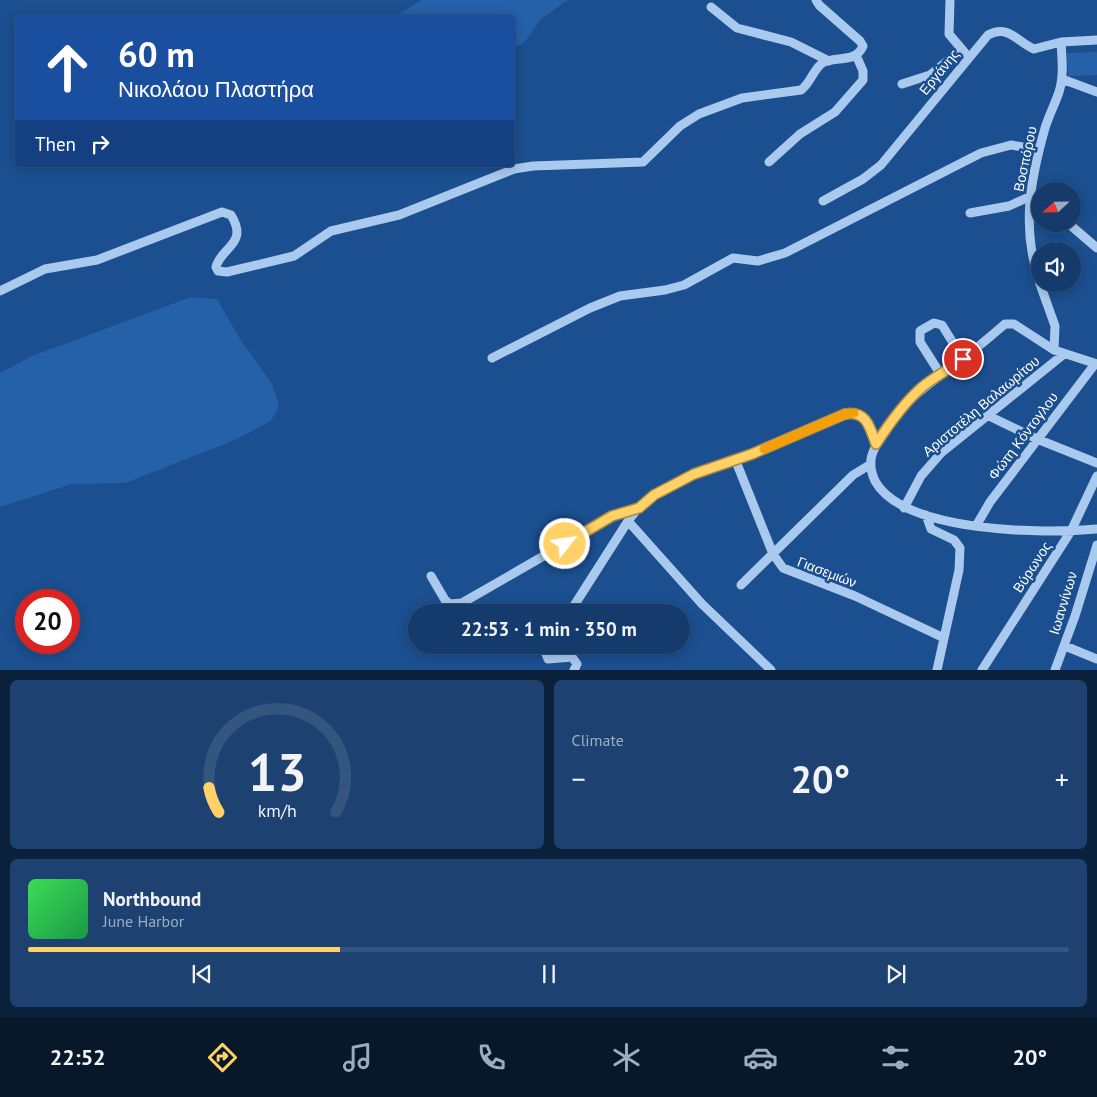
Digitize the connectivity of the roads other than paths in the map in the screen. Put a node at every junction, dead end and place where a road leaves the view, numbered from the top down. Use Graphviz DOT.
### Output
graph roads {
  1 [pos="816,0"];
  2 [pos="950,0"];
  3 [pos="711,7"];
  4 [pos="1097,40"];
  5 [pos="1061,42"];
  6 [pos="961,50"];
  7 [pos="856,55"];
  8 [pos="969,57"];
  9 [pos="829,61"];
  10 [pos="1062,79"];
  11 [pos="902,84"];
  12 [pos="1097,92"];
  13 [pos="1039,150"];
  14 [pos="768,162"];
  15 [pos="1037,182"];
  16 [pos="1031,199"];
  17 [pos="823,200"];
  18 [pos="970,213"];
  19 [pos="1031,230"];
  20 [pos="1078,232"];
  21 [pos="1097,248"];
  22 [pos="1031,250"];
  23 [pos="0,291"];
  24 [pos="1043,292"];
  25 [pos="1054,350"];
  26 [pos="1064,354"];
  27 [pos="492,358"];
  28 [pos="963,359"];
  29 [pos="1096,364"];
  30 [pos="942,375"];
  31 [pos="989,416"];
  32 [pos="1037,439"];
  33 [pos="876,444"];
  34 [pos="735,459"];
  35 [pos="1097,463"];
  36 [pos="871,464"];
  37 [pos="1097,476"];
  38 [pos="639,508"];
  39 [pos="904,508"];
  40 [pos="926,515"];
  41 [pos="628,521"];
  42 [pos="976,526"];
  43 [pos="1097,529"];
  44 [pos="1071,531"];
  45 [pos="1097,545"];
  46 [pos="773,554"];
  47 [pos="431,576"];
  48 [pos="741,585"];
  49 [pos="575,604"];
  50 [pos="944,638"];
  51 [pos="1065,646"];
  52 [pos="546,654"];
  53 [pos="1097,659"];
  54 [pos="574,670"];
  55 [pos="771,670"];
  56 [pos="937,670"];
  57 [pos="982,670"];
  58 [pos="1055,670"];
  1 -- 7 [label="street"];
  2 -- 6 [label="street"];
  3 -- 9 [label="street"];
  4 -- 5 [label="street, Εργάνης"];
  5 -- 8 [label="street, Εργάνης"];
  5 -- 10 [label="street, Βοσπόρου"];
  6 -- 8 [label="street"];
  6 -- 11 [label="street"];
  7 -- 9 [label="street"];
  7 -- 14 [label="street"];
  8 -- 17 [label="street, Εργάνης"];
  9 -- 23 [label="street"];
  10 -- 12 [label="street"];
  10 -- 13 [label="street, Βοσπόρου"];
  13 -- 15 [label="street, Βοσπόρου"];
  13 -- 27 [label="street"];
  16 -- 18 [label="street"];
  19 -- 22 [label="street, Βοσπόρου"];
  20 -- 21 [label="street"];
  24 -- 25 [label="street, Βοσπόρου"];
  25 -- 26 [label="street"];
  25 -- 28 [label="street"];
  26 -- 29 [label="street"];
  26 -- 31 [label="street, Αριστοτέλη Βαλαωρίτου"];
  28 -- 30 [label="street"];
  28 -- 30 [label="street"];
  29 -- 32 [label="street, Φώτη Κόντογλου"];
  30 -- 33 [label="street"];
  31 -- 32 [label="street"];
  31 -- 39 [label="street, Αριστοτέλη Βαλαωρίτου"];
  32 -- 35 [label="street"];
  32 -- 42 [label="street, Φώτη Κόντογλου"];
  33 -- 34 [label="street"];
  33 -- 36 [label="street"];
  34 -- 38 [label="street"];
  34 -- 46 [label="street, Γιασεμιών"];
  36 -- 39 [label="street"];
  36 -- 46 [label="street"];
  37 -- 44 [label="street, Βύρωνος"];
  38 -- 41 [label="street"];
  38 -- 47 [label="street"];
  39 -- 40 [label="street"];
  40 -- 42 [label="street"];
  40 -- 50 [label="street"];
  41 -- 49 [label="street"];
  41 -- 55 [label="street"];
  42 -- 44 [label="street"];
  43 -- 44 [label="street"];
  44 -- 57 [label="street, Βύρωνος"];
  45 -- 51 [label="street, Ιωαννίνων"];
  46 -- 48 [label="street"];
  46 -- 50 [label="street, Γιασεμιών"];
  50 -- 56 [label="street"];
  51 -- 53 [label="street"];
  51 -- 58 [label="street, Ιωαννίνων"];
  52 -- 54 [label="street"];
}
